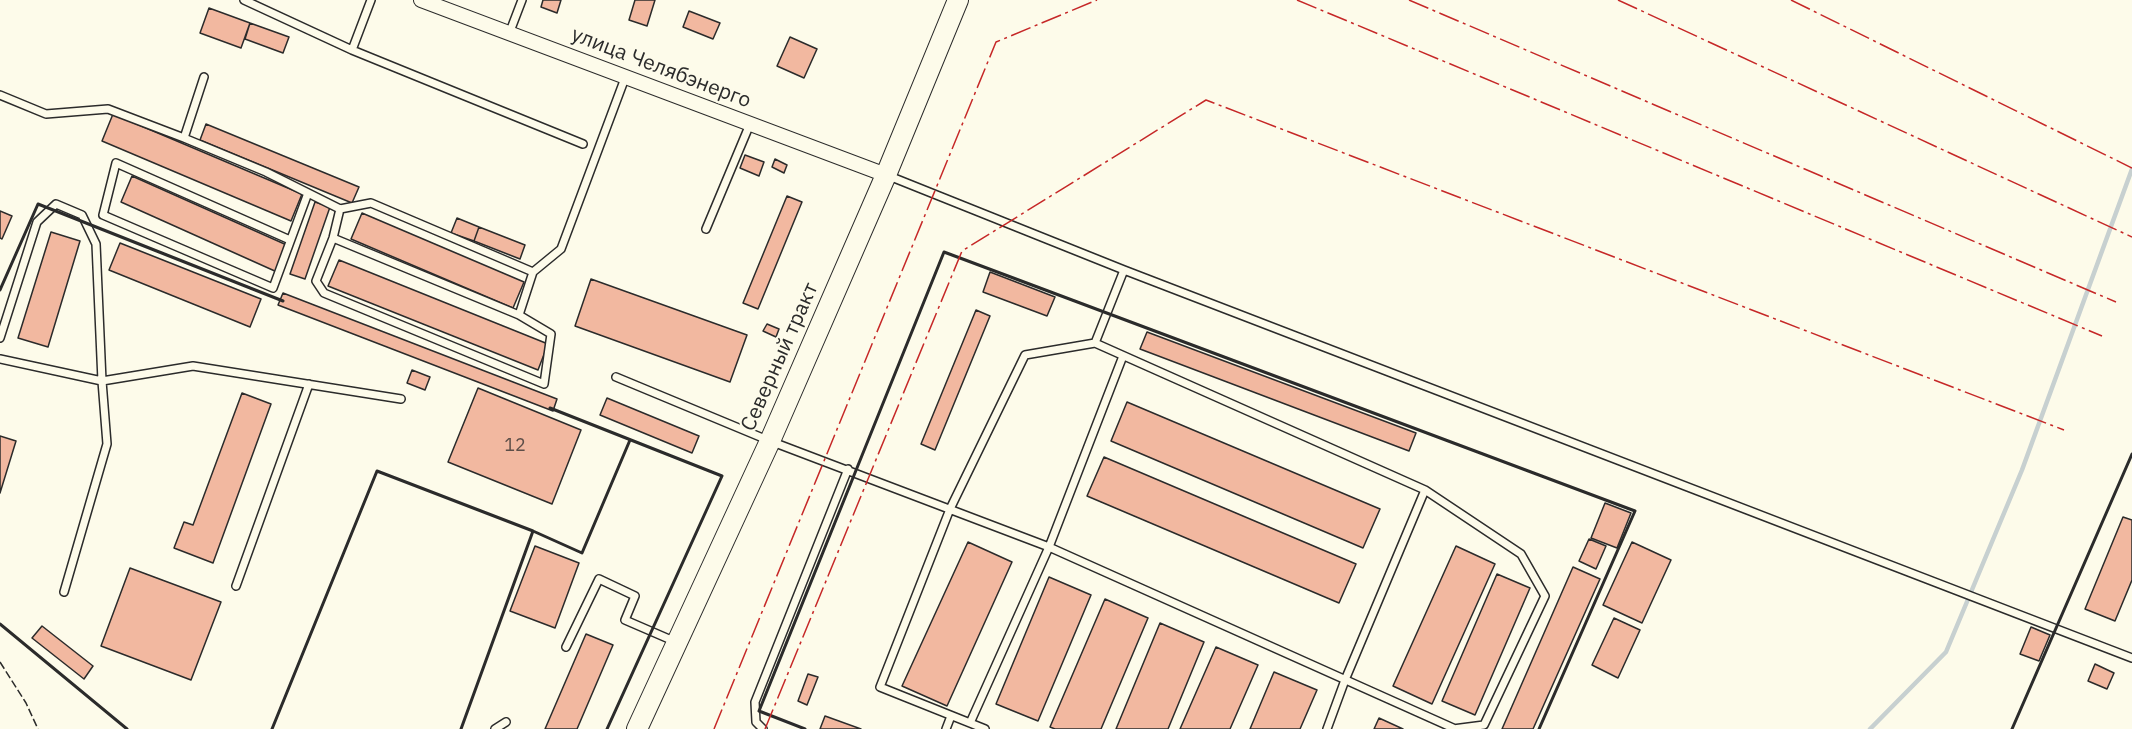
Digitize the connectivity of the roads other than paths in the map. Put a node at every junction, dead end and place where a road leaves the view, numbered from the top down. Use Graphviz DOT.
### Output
graph roads {
  1 [pos="244,0"];
  2 [pos="371,0"];
  3 [pos="421,0"];
  4 [pos="522,0"];
  5 [pos="958,0"];
  6 [pos="509,34"];
  7 [pos="352,50"];
  8 [pos="204,77"];
  9 [pos="624,78"];
  10 [pos="0,95"];
  11 [pos="750,124"];
  12 [pos="184,138"];
  13 [pos="583,144"];
  14 [pos="886,175"];
  15 [pos="308,193"];
  16 [pos="340,209"];
  17 [pos="706,229"];
  18 [pos="333,238"];
  19 [pos="290,240"];
  20 [pos="1124,270"];
  21 [pos="533,272"];
  22 [pos="519,315"];
  23 [pos="0,338"];
  24 [pos="1095,343"];
  25 [pos="1123,356"];
  26 [pos="0,358"];
  27 [pos="616,377"];
  28 [pos="102,381"];
  29 [pos="309,384"];
  30 [pos="401,399"];
  31 [pos="770,441"];
  32 [pos="848,469"];
  33 [pos="1425,490"];
  34 [pos="950,509"];
  35 [pos="1049,547"];
  36 [pos="236,586"];
  37 [pos="64,592"];
  38 [pos="676,642"];
  39 [pos="566,647"];
  40 [pos="2132,658"];
  41 [pos="1345,680"];
  42 [pos="951,716"];
  43 [pos="506,722"];
  44 [pos="970,723"];
  45 [pos="495,729"];
  46 [pos="637,729"];
  47 [pos="763,729"];
  48 [pos="946,729"];
  49 [pos="985,729"];
  50 [pos="1327,729"];
  51 [pos="1453,729"];
  1 -- 7 [label="lane"];
  2 -- 7 [label="lane"];
  3 -- 6 [label="street, улица Челябэнерго"];
  4 -- 6 [label="lane"];
  5 -- 14 [label="main road, Северный тракт"];
  6 -- 9 [label="street, улица Челябэнерго"];
  7 -- 13 [label="lane"];
  8 -- 12 [label="lane"];
  9 -- 11 [label="street, улица Челябэнерго"];
  9 -- 21 [label="lane"];
  10 -- 12 [label="lane"];
  11 -- 14 [label="street, улица Челябэнерго"];
  11 -- 17 [label="lane"];
  12 -- 15 [label="lane"];
  14 -- 20 [label="lane"];
  14 -- 31 [label="main road, Северный тракт"];
  15 -- 16 [label="lane"];
  15 -- 19 [label="lane"];
  16 -- 18 [label="lane"];
  16 -- 21 [label="lane"];
  18 -- 22 [label="lane"];
  18 -- 22 [label="lane"];
  19 -- 19 [label="lane"];
  20 -- 24 [label="lane"];
  20 -- 40 [label="lane"];
  21 -- 22 [label="lane"];
  23 -- 28 [label="lane"];
  24 -- 25 [label="lane"];
  24 -- 34 [label="lane"];
  25 -- 33 [label="lane"];
  25 -- 35 [label="lane"];
  26 -- 28 [label="lane"];
  27 -- 31 [label="lane"];
  28 -- 29 [label="lane"];
  28 -- 37 [label="lane"];
  29 -- 30 [label="lane"];
  29 -- 36 [label="lane"];
  31 -- 32 [label="lane"];
  31 -- 38 [label="main road, Северный тракт"];
  32 -- 34 [label="lane"];
  32 -- 47 [label="lane"];
  33 -- 41 [label="lane"];
  33 -- 51 [label="lane"];
  34 -- 35 [label="lane"];
  34 -- 42 [label="lane"];
  35 -- 41 [label="lane"];
  35 -- 44 [label="lane"];
  38 -- 39 [label="lane"];
  38 -- 46 [label="main road, Северный тракт"];
  41 -- 50 [label="lane"];
  41 -- 51 [label="lane"];
  42 -- 44 [label="lane"];
  42 -- 48 [label="lane"];
  43 -- 45 [label="lane"];
  44 -- 49 [label="lane"];
}
